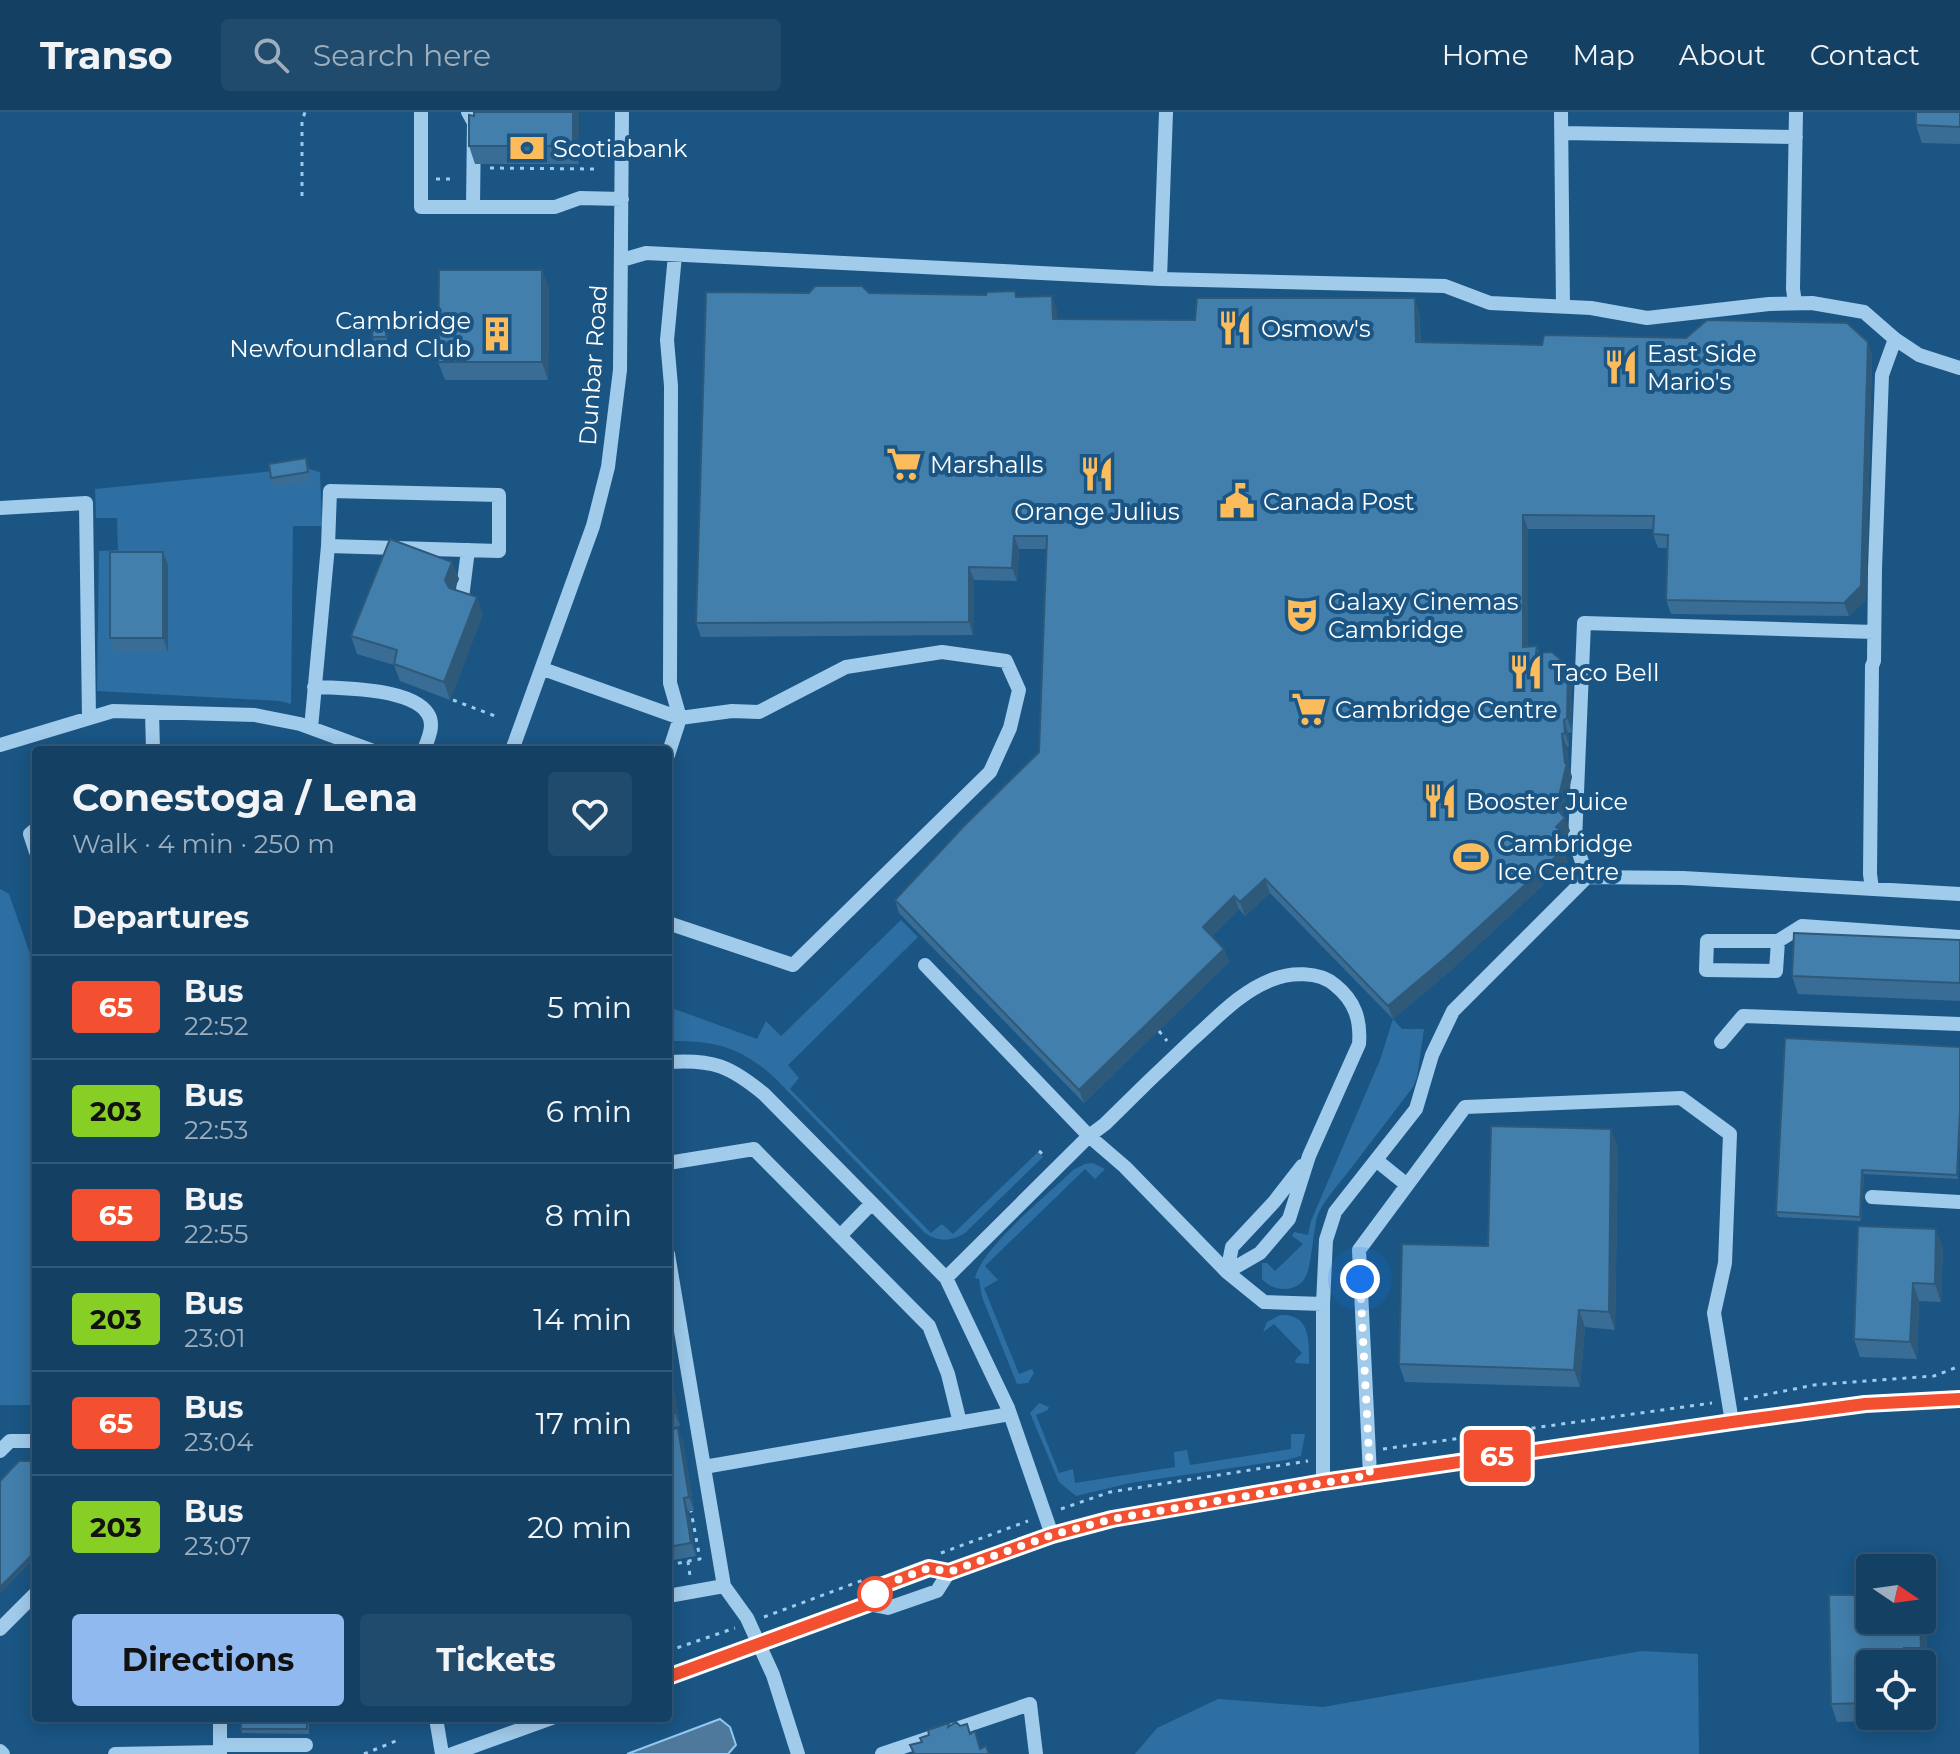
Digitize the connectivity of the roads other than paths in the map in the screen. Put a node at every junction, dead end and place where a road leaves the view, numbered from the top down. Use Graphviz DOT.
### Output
graph roads {
  1 [pos="421,112"];
  2 [pos="468,112"];
  3 [pos="622,112"];
  4 [pos="1166,112"];
  5 [pos="1561,112"];
  6 [pos="1796,112"];
  7 [pos="1562,133"];
  8 [pos="1796,137"];
  9 [pos="622,199"];
  10 [pos="473,207"];
  11 [pos="675,255"];
  12 [pos="622,260"];
  13 [pos="1160,279"];
  14 [pos="1795,303"];
  15 [pos="1563,307"];
  16 [pos="1895,339"];
  17 [pos="1960,368"];
  18 [pos="0,508"];
  19 [pos="328,546"];
  20 [pos="468,550"];
  21 [pos="462,598"];
  22 [pos="1874,632"];
  23 [pos="543,669"];
  24 [pos="314,687"];
  25 [pos="152,712"];
  26 [pos="89,718"];
  27 [pos="680,718"];
  28 [pos="311,728"];
  29 [pos="0,745"];
  30 [pos="153,746"];
  31 [pos="358,746"];
  32 [pos="425,746"];
  33 [pos="514,746"];
  34 [pos="671,746"];
  35 [pos="1587,877"];
  36 [pos="1872,889"];
  37 [pos="1960,894"];
  38 [pos="672,924"];
  39 [pos="1960,937"];
  40 [pos="1778,941"];
  41 [pos="925,965"];
  42 [pos="1960,1024"];
  43 [pos="1721,1042"];
  44 [pos="672,1062"];
  45 [pos="1089,1136"];
  46 [pos="1309,1156"];
  47 [pos="1376,1160"];
  48 [pos="672,1162"];
  49 [pos="1407,1185"];
  50 [pos="1872,1197"];
  51 [pos="1960,1202"];
  52 [pos="872,1203"];
  53 [pos="840,1236"];
  54 [pos="1227,1272"];
  55 [pos="672,1278"];
  56 [pos="946,1278"];
  57 [pos="1323,1304"];
  58 [pos="1960,1399"];
  59 [pos="1010,1414"];
  60 [pos="1732,1422"];
  61 [pos="960,1423"];
  62 [pos="32,1441"];
  63 [pos="0,1451"];
  64 [pos="704,1467"];
  65 [pos="1370,1475"];
  66 [pos="1323,1482"];
  67 [pos="1052,1535"];
  68 [pos="949,1572"];
  69 [pos="724,1586"];
  70 [pos="672,1595"];
  71 [pos="32,1597"];
  72 [pos="868,1604"];
  73 [pos="0,1629"];
  74 [pos="758,1644"];
  75 [pos="672,1676"];
  76 [pos="220,1722"];
  77 [pos="437,1722"];
  78 [pos="541,1722"];
  79 [pos="306,1745"];
  80 [pos="220,1750"];
  81 [pos="115,1754"];
  82 [pos="442,1754"];
  83 [pos="452,1754"];
  84 [pos="798,1754"];
  85 [pos="882,1754"];
  86 [pos="1036,1754"];
  1 -- 10 [label="street"];
  2 -- 10 [label="street"];
  3 -- 9 [label="street, Dunbar Road"];
  4 -- 13 [label="street"];
  5 -- 7 [label="street"];
  6 -- 8 [label="street"];
  7 -- 8 [label="street"];
  7 -- 15 [label="street"];
  8 -- 14 [label="street"];
  9 -- 10 [label="street"];
  9 -- 12 [label="street, Dunbar Road"];
  11 -- 12 [label="street"];
  11 -- 13 [label="street"];
  11 -- 27 [label="street"];
  12 -- 23 [label="street, Dunbar Road"];
  13 -- 15 [label="street"];
  14 -- 15 [label="street"];
  14 -- 16 [label="street"];
  16 -- 17 [label="street"];
  16 -- 22 [label="street"];
  18 -- 26 [label="street"];
  19 -- 20 [label="street"];
  19 -- 20 [label="street"];
  19 -- 24 [label="street"];
  20 -- 21 [label="street"];
  22 -- 35 [label="street"];
  22 -- 36 [label="street"];
  23 -- 27 [label="street"];
  23 -- 33 [label="street, Dunbar Road"];
  24 -- 28 [label="street"];
  24 -- 32 [label="street"];
  25 -- 26 [label="street"];
  25 -- 28 [label="street"];
  25 -- 30 [label="street"];
  26 -- 29 [label="street"];
  27 -- 34 [label="street"];
  27 -- 38 [label="street"];
  28 -- 31 [label="street"];
  35 -- 36 [label="street"];
  35 -- 47 [label="street"];
  36 -- 37 [label="street"];
  39 -- 40 [label="street"];
  40 -- 40 [label="street"];
  41 -- 45 [label="street"];
  42 -- 43 [label="street"];
  44 -- 52 [label="street"];
  45 -- 46 [label="street"];
  45 -- 54 [label="street"];
  45 -- 56 [label="street"];
  46 -- 54 [label="street"];
  46 -- 54 [label="street"];
  47 -- 49 [label="street"];
  47 -- 57 [label="street"];
  48 -- 53 [label="street"];
  49 -- 60 [label="street"];
  49 -- 65 [label="street"];
  50 -- 51 [label="street"];
  52 -- 53 [label="street"];
  52 -- 56 [label="street"];
  53 -- 61 [label="street"];
  54 -- 57 [label="street"];
  55 -- 64 [label="street"];
  56 -- 59 [label="street"];
  57 -- 66 [label="street"];
  58 -- 60 [label="street"];
  59 -- 61 [label="street"];
  59 -- 67 [label="street"];
  60 -- 65 [label="street"];
  61 -- 64 [label="street"];
  62 -- 63 [label="street"];
  64 -- 69 [label="street"];
  65 -- 66 [label="street"];
  66 -- 67 [label="street"];
  67 -- 68 [label="street"];
  68 -- 72 [label="street"];
  68 -- 72 [label="street"];
  69 -- 70 [label="street"];
  69 -- 74 [label="street"];
  71 -- 73 [label="street"];
  72 -- 74 [label="street"];
  74 -- 75 [label="street"];
  74 -- 84 [label="street"];
  76 -- 80 [label="street"];
  77 -- 82 [label="street"];
  78 -- 83 [label="street"];
  79 -- 80 [label="street"];
  80 -- 81 [label="street"];
  85 -- 86 [label="street"];
}
